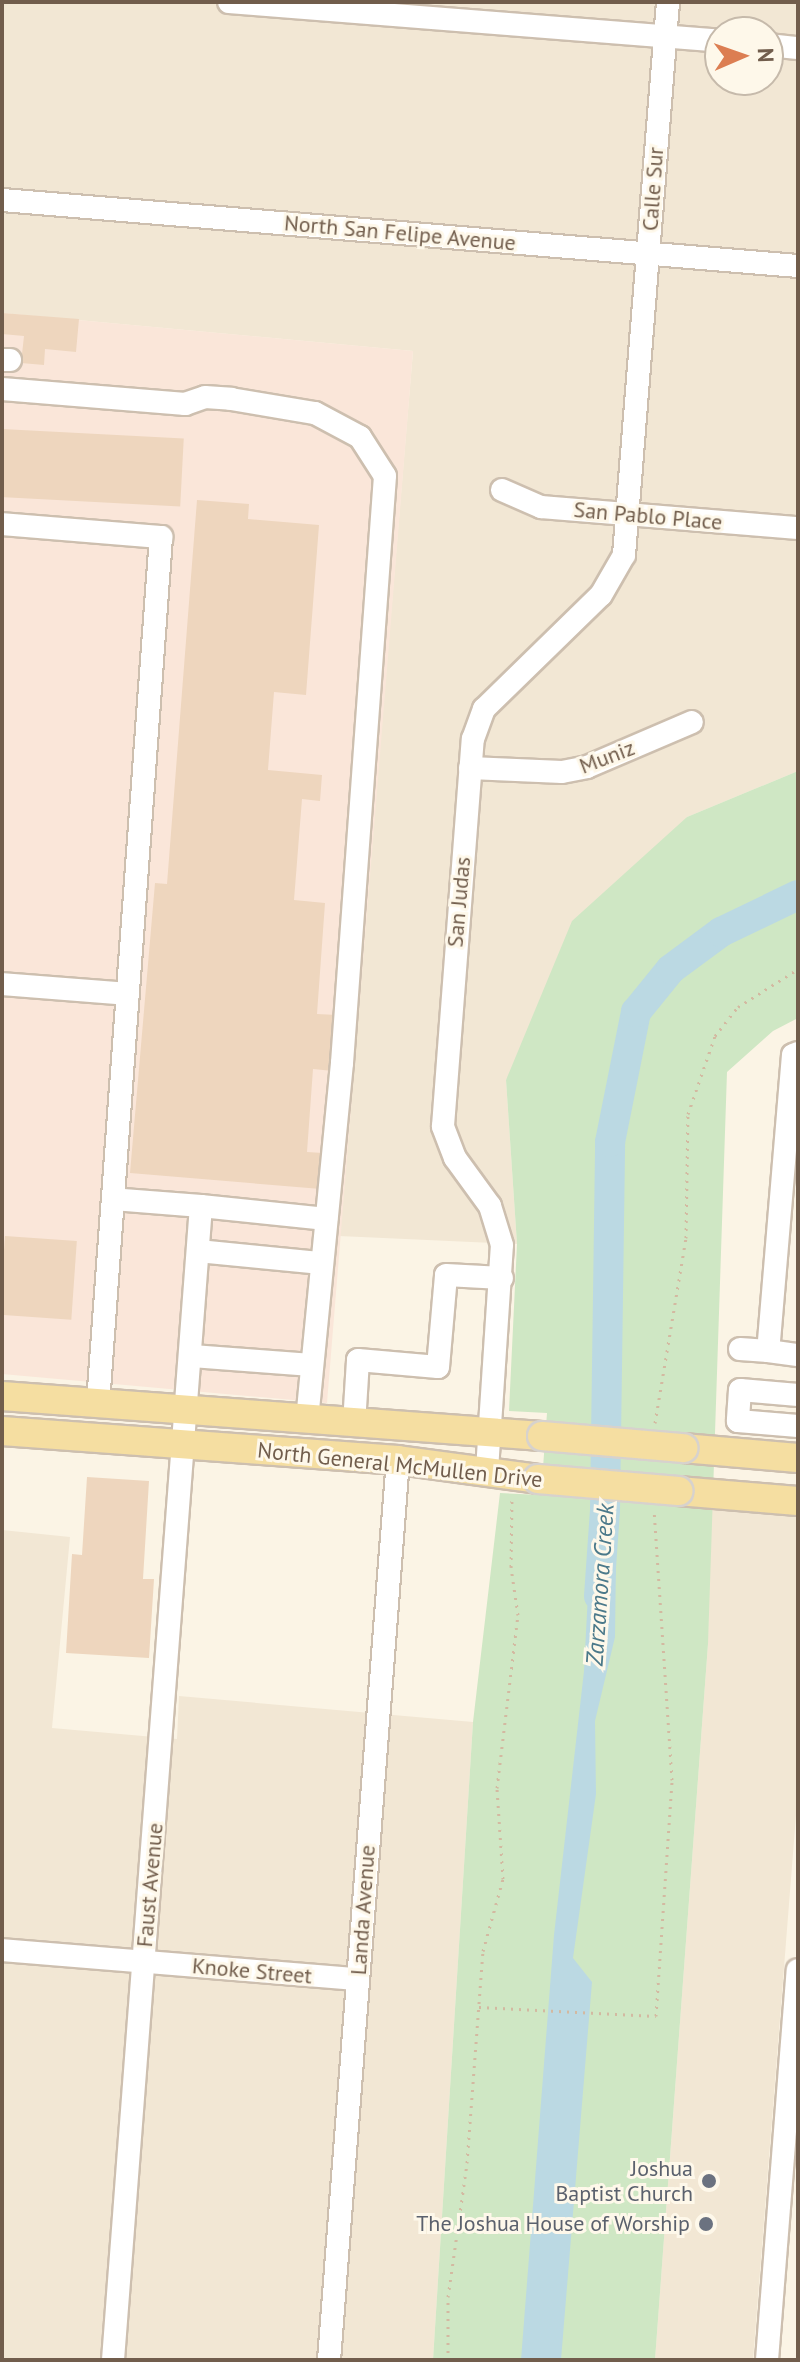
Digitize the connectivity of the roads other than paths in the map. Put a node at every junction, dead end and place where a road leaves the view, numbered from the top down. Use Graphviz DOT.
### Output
graph roads {
  1 [pos="229,2"];
  2 [pos="668,2"];
  3 [pos="665,36"];
  4 [pos="704,40"];
  5 [pos="2,200"];
  6 [pos="648,254"];
  7 [pos="798,266"];
  8 [pos="641,377"];
  9 [pos="2,389"];
  10 [pos="502,490"];
  11 [pos="630,515"];
  12 [pos="2,524"];
  13 [pos="798,528"];
  14 [pos="692,722"];
  15 [pos="470,768"];
  16 [pos="2,984"];
  17 [pos="128,994"];
  18 [pos="798,1053"];
  19 [pos="113,1199"];
  20 [pos="201,1206"];
  21 [pos="326,1219"];
  22 [pos="198,1251"];
  23 [pos="321,1263"];
  24 [pos="502,1278"];
  25 [pos="740,1349"];
  26 [pos="768,1351"];
  27 [pos="798,1355"];
  28 [pos="192,1356"];
  29 [pos="312,1365"];
  30 [pos="798,1395"];
  31 [pos="2,1396"];
  32 [pos="98,1403"];
  33 [pos="188,1411"];
  34 [pos="307,1420"];
  35 [pos="354,1424"];
  36 [pos="798,1426"];
  37 [pos="2,1431"];
  38 [pos="490,1432"];
  39 [pos="186,1445"];
  40 [pos="798,1458"];
  41 [pos="398,1460"];
  42 [pos="487,1470"];
  43 [pos="798,1501"];
  44 [pos="2,1950"];
  45 [pos="143,1962"];
  46 [pos="798,1970"];
  47 [pos="358,1979"];
  48 [pos="113,2360"];
  49 [pos="329,2360"];
  50 [pos="767,2360"];
  1 -- 3 [label="street"];
  2 -- 3 [label="street, Calle Sur"];
  3 -- 4 [label="street"];
  3 -- 6 [label="street, Calle Sur"];
  5 -- 6 [label="street, North San Felipe Avenue"];
  6 -- 7 [label="street, North San Felipe Avenue"];
  6 -- 8 [label="street, Calle Sur"];
  8 -- 11 [label="street, San Judas"];
  9 -- 21 [label="street"];
  10 -- 11 [label="street, San Pablo Place"];
  11 -- 13 [label="street, San Pablo Place"];
  11 -- 15 [label="street, San Judas"];
  12 -- 17 [label="street"];
  14 -- 15 [label="street, Muniz"];
  15 -- 24 [label="street, San Judas"];
  16 -- 17 [label="street"];
  17 -- 19 [label="street"];
  18 -- 26 [label="street"];
  19 -- 20 [label="street"];
  19 -- 32 [label="street"];
  20 -- 21 [label="street"];
  20 -- 22 [label="street, Faust Avenue"];
  21 -- 23 [label="street"];
  22 -- 23 [label="street"];
  22 -- 28 [label="street, Faust Avenue"];
  23 -- 29 [label="street"];
  24 -- 35 [label="street"];
  24 -- 38 [label="street, San Judas"];
  25 -- 26 [label="street"];
  26 -- 27 [label="street"];
  28 -- 29 [label="street"];
  28 -- 33 [label="street, Faust Avenue"];
  29 -- 34 [label="street"];
  30 -- 36 [label="street"];
  31 -- 32 [label="main road, North General McMullen Drive"];
  32 -- 33 [label="main road, North General McMullen Drive"];
  33 -- 34 [label="main road, North General McMullen Drive"];
  33 -- 39 [label="street, Faust Avenue"];
  34 -- 35 [label="main road, North General McMullen Drive"];
  35 -- 38 [label="main road, North General McMullen Drive"];
  37 -- 39 [label="main road, North General McMullen Drive"];
  38 -- 40 [label="main road, North General McMullen Drive, bridge"];
  38 -- 42 [label="street, San Judas"];
  39 -- 41 [label="main road, North General McMullen Drive"];
  39 -- 45 [label="street, Faust Avenue"];
  41 -- 42 [label="main road, North General McMullen Drive"];
  41 -- 47 [label="street, Landa Avenue"];
  42 -- 43 [label="main road, North General McMullen Drive, bridge"];
  44 -- 45 [label="street, Knoke Street"];
  45 -- 47 [label="street, Knoke Street"];
  45 -- 48 [label="street, Faust Avenue"];
  46 -- 50 [label="street"];
  47 -- 49 [label="street, Landa Avenue"];
}
